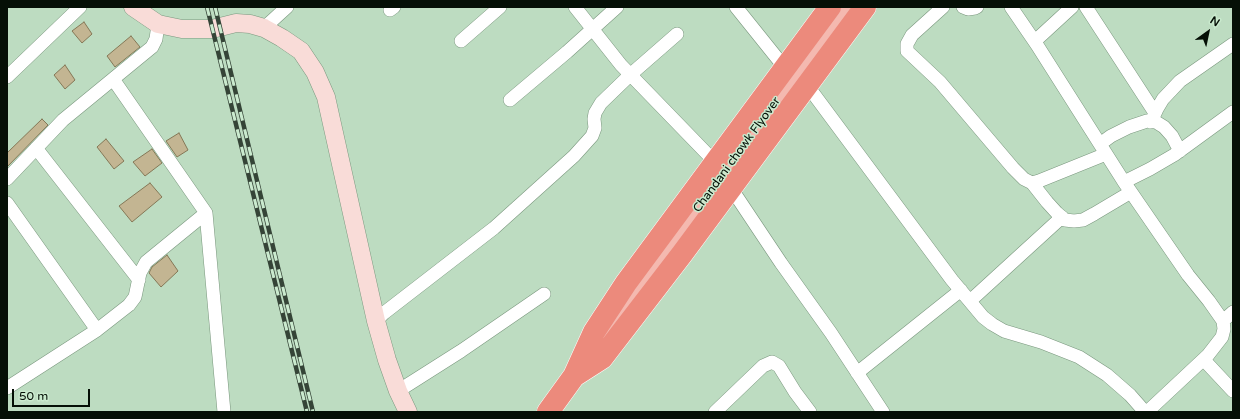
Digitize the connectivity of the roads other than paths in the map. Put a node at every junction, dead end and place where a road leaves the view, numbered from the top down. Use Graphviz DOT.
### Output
graph roads {
  1 [pos="80,7"];
  2 [pos="133,7"];
  3 [pos="287,7"];
  4 [pos="500,7"];
  5 [pos="575,7"];
  6 [pos="617,7"];
  7 [pos="736,7"];
  8 [pos="830,7"];
  9 [pos="846,7"];
  10 [pos="865,7"];
  11 [pos="943,7"];
  12 [pos="964,7"];
  13 [pos="977,7"];
  14 [pos="1011,7"];
  15 [pos="1072,7"];
  16 [pos="1086,7"];
  17 [pos="275,12"];
  18 [pos="158,24"];
  19 [pos="264,28"];
  20 [pos="593,29"];
  21 [pos="677,34"];
  22 [pos="461,41"];
  23 [pos="1035,41"];
  24 [pos="1233,44"];
  25 [pos="785,68"];
  26 [pos="630,75"];
  27 [pos="7,77"];
  28 [pos="113,79"];
  29 [pos="807,85"];
  30 [pos="510,100"];
  31 [pos="1233,112"];
  32 [pos="1153,117"];
  33 [pos="36,148"];
  34 [pos="1103,149"];
  35 [pos="1180,151"];
  36 [pos="715,162"];
  37 [pos="7,179"];
  38 [pos="1032,183"];
  39 [pos="1128,187"];
  40 [pos="731,188"];
  41 [pos="7,203"];
  42 [pos="206,214"];
  43 [pos="1062,217"];
  44 [pos="139,280"];
  45 [pos="961,290"];
  46 [pos="544,294"];
  47 [pos="970,301"];
  48 [pos="1233,312"];
  49 [pos="376,321"];
  50 [pos="1223,321"];
  51 [pos="97,330"];
  52 [pos="1204,360"];
  53 [pos="857,373"];
  54 [pos="574,376"];
  55 [pos="7,388"];
  56 [pos="398,391"];
  57 [pos="1233,391"];
  58 [pos="224,412"];
  59 [pos="408,412"];
  60 [pos="548,412"];
  61 [pos="715,412"];
  62 [pos="810,412"];
  63 [pos="883,412"];
  64 [pos="1146,412"];
  1 -- 27 [label="street"];
  2 -- 18 [label="main road"];
  3 -- 17 [label="street"];
  4 -- 22 [label="street"];
  5 -- 20 [label="street"];
  6 -- 20 [label="street"];
  7 -- 25 [label="street"];
  8 -- 25 [label="highway"];
  9 -- 54 [label="main road, Chandani chowk Flyover"];
  10 -- 29 [label="highway"];
  11 -- 38 [label="street"];
  12 -- 13 [label="street"];
  14 -- 23 [label="street"];
  15 -- 23 [label="street"];
  16 -- 32 [label="street"];
  17 -- 19 [label="street"];
  18 -- 19 [label="main road"];
  18 -- 28 [label="street"];
  19 -- 49 [label="main road"];
  20 -- 26 [label="street"];
  20 -- 30 [label="street"];
  21 -- 26 [label="street"];
  23 -- 34 [label="street"];
  24 -- 32 [label="street"];
  25 -- 36 [label="highway"];
  26 -- 36 [label="street"];
  26 -- 49 [label="street"];
  28 -- 33 [label="street"];
  28 -- 42 [label="street"];
  29 -- 40 [label="highway"];
  29 -- 45 [label="street"];
  31 -- 35 [label="street"];
  32 -- 34 [label="street"];
  32 -- 35 [label="street"];
  33 -- 37 [label="street"];
  33 -- 44 [label="street"];
  34 -- 38 [label="street"];
  34 -- 39 [label="street"];
  35 -- 39 [label="street"];
  36 -- 54 [label="highway"];
  38 -- 43 [label="street"];
  39 -- 43 [label="street"];
  39 -- 50 [label="street"];
  40 -- 53 [label="street"];
  40 -- 54 [label="highway"];
  41 -- 51 [label="street"];
  42 -- 44 [label="street"];
  42 -- 58 [label="street"];
  43 -- 47 [label="street"];
  44 -- 51 [label="street"];
  45 -- 47 [label="street"];
  45 -- 53 [label="street"];
  46 -- 56 [label="street"];
  47 -- 64 [label="street"];
  48 -- 50 [label="street"];
  49 -- 56 [label="main road"];
  50 -- 52 [label="street"];
  51 -- 55 [label="street"];
  52 -- 57 [label="street"];
  52 -- 64 [label="street"];
  53 -- 63 [label="street"];
  54 -- 60 [label="highway"];
  56 -- 59 [label="main road"];
  61 -- 62 [label="street"];
}
